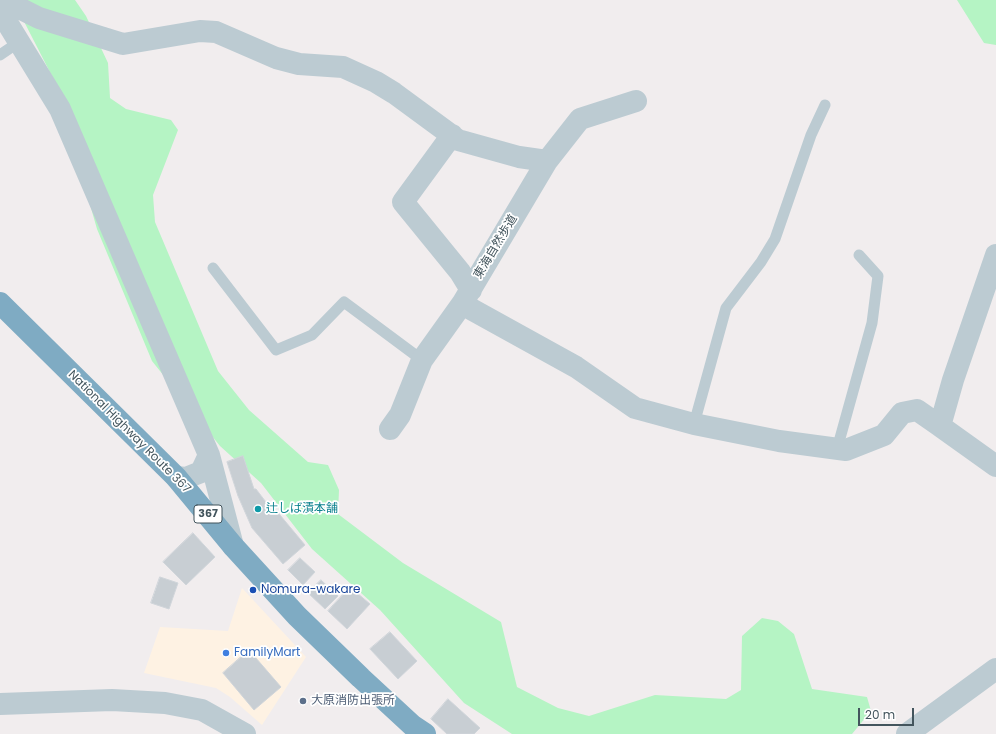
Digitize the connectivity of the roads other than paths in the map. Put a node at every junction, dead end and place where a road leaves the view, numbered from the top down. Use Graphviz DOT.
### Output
graph roads {
  1 [pos="0,3"];
  2 [pos="0,11"];
  3 [pos="19,42"];
  4 [pos="0,55"];
  5 [pos="636,101"];
  6 [pos="825,105"];
  7 [pos="452,135"];
  8 [pos="547,161"];
  9 [pos="859,255"];
  10 [pos="996,255"];
  11 [pos="213,268"];
  12 [pos="467,297"];
  13 [pos="0,303"];
  14 [pos="422,360"];
  15 [pos="694,424"];
  16 [pos="940,426"];
  17 [pos="390,429"];
  18 [pos="837,449"];
  19 [pos="209,455"];
  20 [pos="996,466"];
  21 [pos="176,477"];
  22 [pos="233,546"];
  23 [pos="996,669"];
  24 [pos="0,704"];
  25 [pos="245,734"];
  26 [pos="425,734"];
  27 [pos="907,734"];
  1 -- 7 [label="street"];
  2 -- 3 [label="street"];
  3 -- 4 [label="lane"];
  3 -- 19 [label="street"];
  5 -- 8 [label="street, 東海自然歩道"];
  6 -- 15 [label="lane"];
  7 -- 8 [label="street"];
  7 -- 12 [label="street"];
  8 -- 12 [label="street, 東海自然歩道"];
  9 -- 18 [label="lane"];
  10 -- 16 [label="street"];
  11 -- 14 [label="lane"];
  12 -- 14 [label="street, 東海自然歩道"];
  12 -- 15 [label="street"];
  13 -- 21 [label="highway, National Highway Route 367 / 367"];
  14 -- 17 [label="street, 東海自然歩道"];
  15 -- 18 [label="street"];
  16 -- 18 [label="street"];
  16 -- 20 [label="street"];
  19 -- 21 [label="street"];
  19 -- 22 [label="street"];
  21 -- 22 [label="highway, National Highway Route 367 / 367"];
  22 -- 26 [label="highway, National Highway Route 367 / 367"];
  23 -- 27 [label="street"];
  24 -- 25 [label="street"];
}
